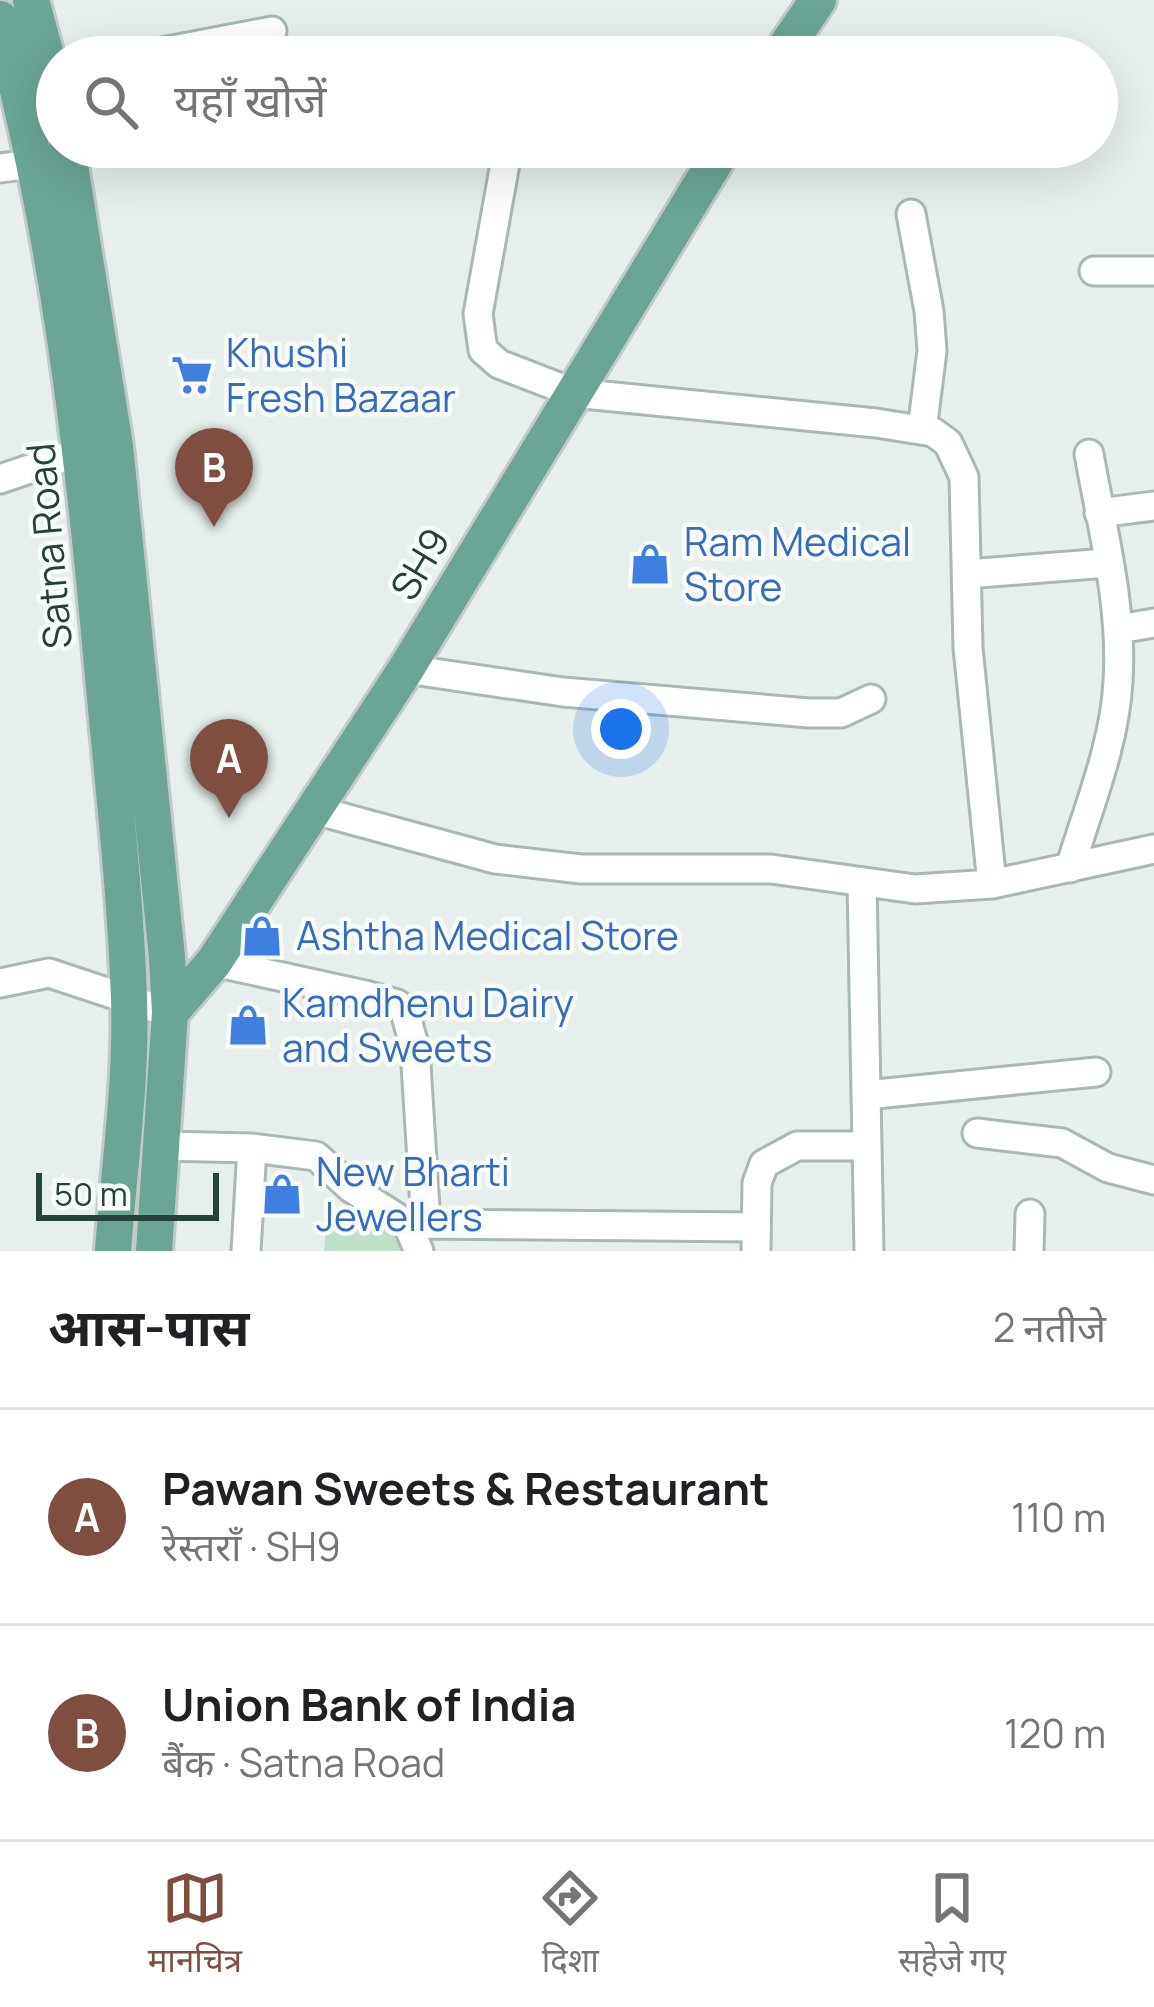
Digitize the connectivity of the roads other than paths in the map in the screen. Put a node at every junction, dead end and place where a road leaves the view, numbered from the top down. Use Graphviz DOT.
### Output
graph roads {
  1 [pos="31,0"];
  2 [pos="818,0"];
  3 [pos="0,19"];
  4 [pos="272,31"];
  5 [pos="42,36"];
  6 [pos="246,36"];
  7 [pos="797,36"];
  8 [pos="36,139"];
  9 [pos="43,168"];
  10 [pos="44,168"];
  11 [pos="504,168"];
  12 [pos="711,168"];
  13 [pos="911,214"];
  14 [pos="1094,271"];
  15 [pos="1154,272"];
  16 [pos="574,393"];
  17 [pos="922,430"];
  18 [pos="83,452"];
  19 [pos="1089,454"];
  20 [pos="0,479"];
  21 [pos="1154,506"];
  22 [pos="1099,513"];
  23 [pos="1107,563"];
  24 [pos="967,574"];
  25 [pos="1154,622"];
  26 [pos="1118,629"];
  27 [pos="406,669"];
  28 [pos="872,698"];
  29 [pos="315,810"];
  30 [pos="1154,849"];
  31 [pos="1070,868"];
  32 [pos="862,883"];
  33 [pos="992,884"];
  34 [pos="214,962"];
  35 [pos="0,982"];
  36 [pos="129,1000"];
  37 [pos="170,1013"];
  38 [pos="1096,1072"];
  39 [pos="866,1095"];
  40 [pos="977,1133"];
  41 [pos="161,1146"];
  42 [pos="867,1146"];
  43 [pos="252,1148"];
  44 [pos="1154,1180"];
  45 [pos="1030,1214"];
  46 [pos="417,1233"];
  47 [pos="756,1239"];
  48 [pos="113,1251"];
  49 [pos="154,1251"];
  50 [pos="246,1251"];
  51 [pos="869,1251"];
  52 [pos="1029,1251"];
  1 -- 5 [label="main road"];
  2 -- 7 [label="main road"];
  3 -- 8 [label="main road, Satna Road"];
  4 -- 6 [label="street"];
  9 -- 18 [label="main road, Satna Road"];
  10 -- 37 [label="main road"];
  11 -- 16 [label="street"];
  12 -- 16 [label="main road, SH9"];
  13 -- 17 [label="street"];
  14 -- 15 [label="street"];
  16 -- 17 [label="street"];
  16 -- 27 [label="main road, SH9"];
  17 -- 24 [label="street"];
  18 -- 20 [label="street"];
  18 -- 36 [label="main road, Satna Road"];
  19 -- 22 [label="street"];
  21 -- 22 [label="street"];
  22 -- 23 [label="street"];
  23 -- 24 [label="street"];
  23 -- 26 [label="street"];
  24 -- 33 [label="street"];
  25 -- 26 [label="street"];
  26 -- 31 [label="street"];
  27 -- 28 [label="street"];
  27 -- 29 [label="main road, SH9"];
  29 -- 32 [label="street"];
  29 -- 34 [label="main road, SH9"];
  30 -- 31 [label="street"];
  31 -- 33 [label="street"];
  32 -- 33 [label="street"];
  32 -- 39 [label="street"];
  34 -- 37 [label="main road, SH9"];
  34 -- 46 [label="street"];
  35 -- 36 [label="street"];
  36 -- 37 [label="street"];
  36 -- 48 [label="main road, Satna Road"];
  37 -- 41 [label="main road"];
  38 -- 39 [label="street"];
  39 -- 42 [label="street"];
  40 -- 44 [label="street"];
  41 -- 43 [label="street"];
  41 -- 49 [label="main road"];
  42 -- 47 [label="street"];
  42 -- 51 [label="street"];
  43 -- 46 [label="street"];
  43 -- 50 [label="street"];
  45 -- 52 [label="street"];
  46 -- 47 [label="street"];
}
